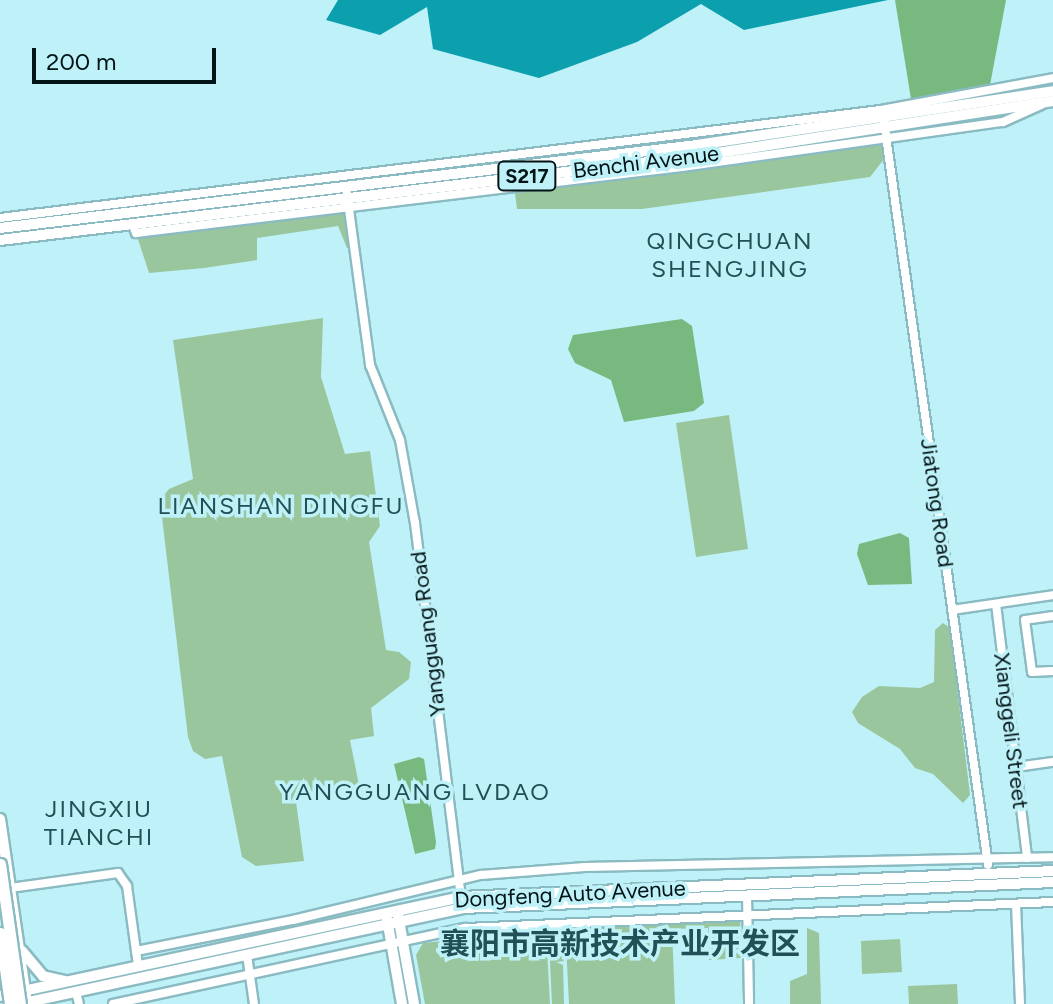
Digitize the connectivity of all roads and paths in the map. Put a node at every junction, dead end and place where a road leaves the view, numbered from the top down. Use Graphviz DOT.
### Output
graph roads {
  1 [pos="1053,78"];
  2 [pos="1052,98"];
  3 [pos="885,131"];
  4 [pos="252,193"];
  5 [pos="347,197"];
  6 [pos="0,218"];
  7 [pos="0,228"];
  8 [pos="0,240"];
  9 [pos="1053,595"];
  10 [pos="996,604"];
  11 [pos="952,610"];
  12 [pos="1053,616"];
  13 [pos="1053,671"];
  14 [pos="1053,762"];
  15 [pos="1016,767"];
  16 [pos="0,819"];
  17 [pos="1053,857"];
  18 [pos="1027,858"];
  19 [pos="987,860"];
  20 [pos="0,864"];
  21 [pos="1053,871"];
  22 [pos="989,880"];
  23 [pos="459,881"];
  24 [pos="1053,882"];
  25 [pos="10,888"];
  26 [pos="747,896"];
  27 [pos="461,897"];
  28 [pos="1053,902"];
  29 [pos="1016,904"];
  30 [pos="748,916"];
  31 [pos="393,918"];
  32 [pos="0,933"];
  33 [pos="403,941"];
  34 [pos="391,943"];
  35 [pos="18,944"];
  36 [pos="136,951"];
  37 [pos="247,955"];
  38 [pos="138,965"];
  39 [pos="0,972"];
  40 [pos="249,973"];
  41 [pos="72,989"];
  42 [pos="5,1000"];
  43 [pos="24,1001"];
  44 [pos="51,1004"];
  45 [pos="79,1004"];
  46 [pos="113,1004"];
  47 [pos="254,1004"];
  48 [pos="402,1004"];
  49 [pos="414,1004"];
  50 [pos="749,1004"];
  51 [pos="1020,1004"];
  1 -- 4 [label="street"];
  2 -- 3 [label="main road, Benchi Avenue / S217"];
  2 -- 3 [label="street"];
  3 -- 5 [label="main road, Benchi Avenue / S217"];
  3 -- 5 [label="street"];
  3 -- 11 [label="street, Jiatong Road"];
  4 -- 5 [label="main road, Benchi Avenue / S217"];
  4 -- 6 [label="street"];
  4 -- 7 [label="main road, Benchi Avenue / S217"];
  5 -- 8 [label="main road, Benchi Avenue / S217"];
  5 -- 23 [label="street, Yangguang Road"];
  9 -- 10 [label="street"];
  10 -- 11 [label="street"];
  10 -- 15 [label="street, Xianggeli Street"];
  11 -- 19 [label="street, Jiatong Road"];
  12 -- 13 [label="street"];
  14 -- 15 [label="street"];
  15 -- 18 [label="street, Xianggeli Street"];
  16 -- 25 [label="main road"];
  17 -- 18 [label="street"];
  18 -- 19 [label="street"];
  19 -- 22 [label="street, Jiatong Road"];
  19 -- 23 [label="street"];
  20 -- 43 [label="highway, bridge"];
  21 -- 22 [label="main road, Dongfeng Auto Avenue"];
  22 -- 24 [label="main road, Dongfeng Auto Avenue"];
  22 -- 26 [label="main road, Dongfeng Auto Avenue"];
  22 -- 27 [label="main road, Dongfeng Auto Avenue"];
  23 -- 27 [label="street, Yangguang Road"];
  23 -- 36 [label="street"];
  25 -- 35 [label="main road"];
  25 -- 36 [label="street"];
  26 -- 30 [label="street"];
  26 -- 31 [label="main road, Dongfeng Auto Avenue"];
  27 -- 31 [label="main road, Dongfeng Auto Avenue"];
  28 -- 29 [label="street"];
  29 -- 30 [label="street"];
  29 -- 51 [label="street"];
  30 -- 33 [label="street"];
  30 -- 50 [label="street"];
  31 -- 33 [label="main road"];
  31 -- 34 [label="main road"];
  31 -- 37 [label="main road, Dongfeng Auto Avenue"];
  31 -- 38 [label="main road, Dongfeng Auto Avenue"];
  32 -- 42 [label="highway, bridge"];
  33 -- 34 [label="street"];
  33 -- 49 [label="main road"];
  34 -- 40 [label="street"];
  34 -- 48 [label="main road"];
  35 -- 41 [label="main road"];
  35 -- 43 [label="main road"];
  36 -- 38 [label="street"];
  37 -- 40 [label="street"];
  37 -- 41 [label="main road, Dongfeng Auto Avenue"];
  38 -- 41 [label="main road, Dongfeng Auto Avenue"];
  39 -- 42 [label="main road"];
  40 -- 46 [label="street"];
  40 -- 47 [label="street"];
  41 -- 43 [label="main road, Dongfeng Auto Avenue"];
  41 -- 44 [label="main road"];
  41 -- 45 [label="street"];
  42 -- 43 [label="main road, Dongfeng Auto Avenue"];
}
